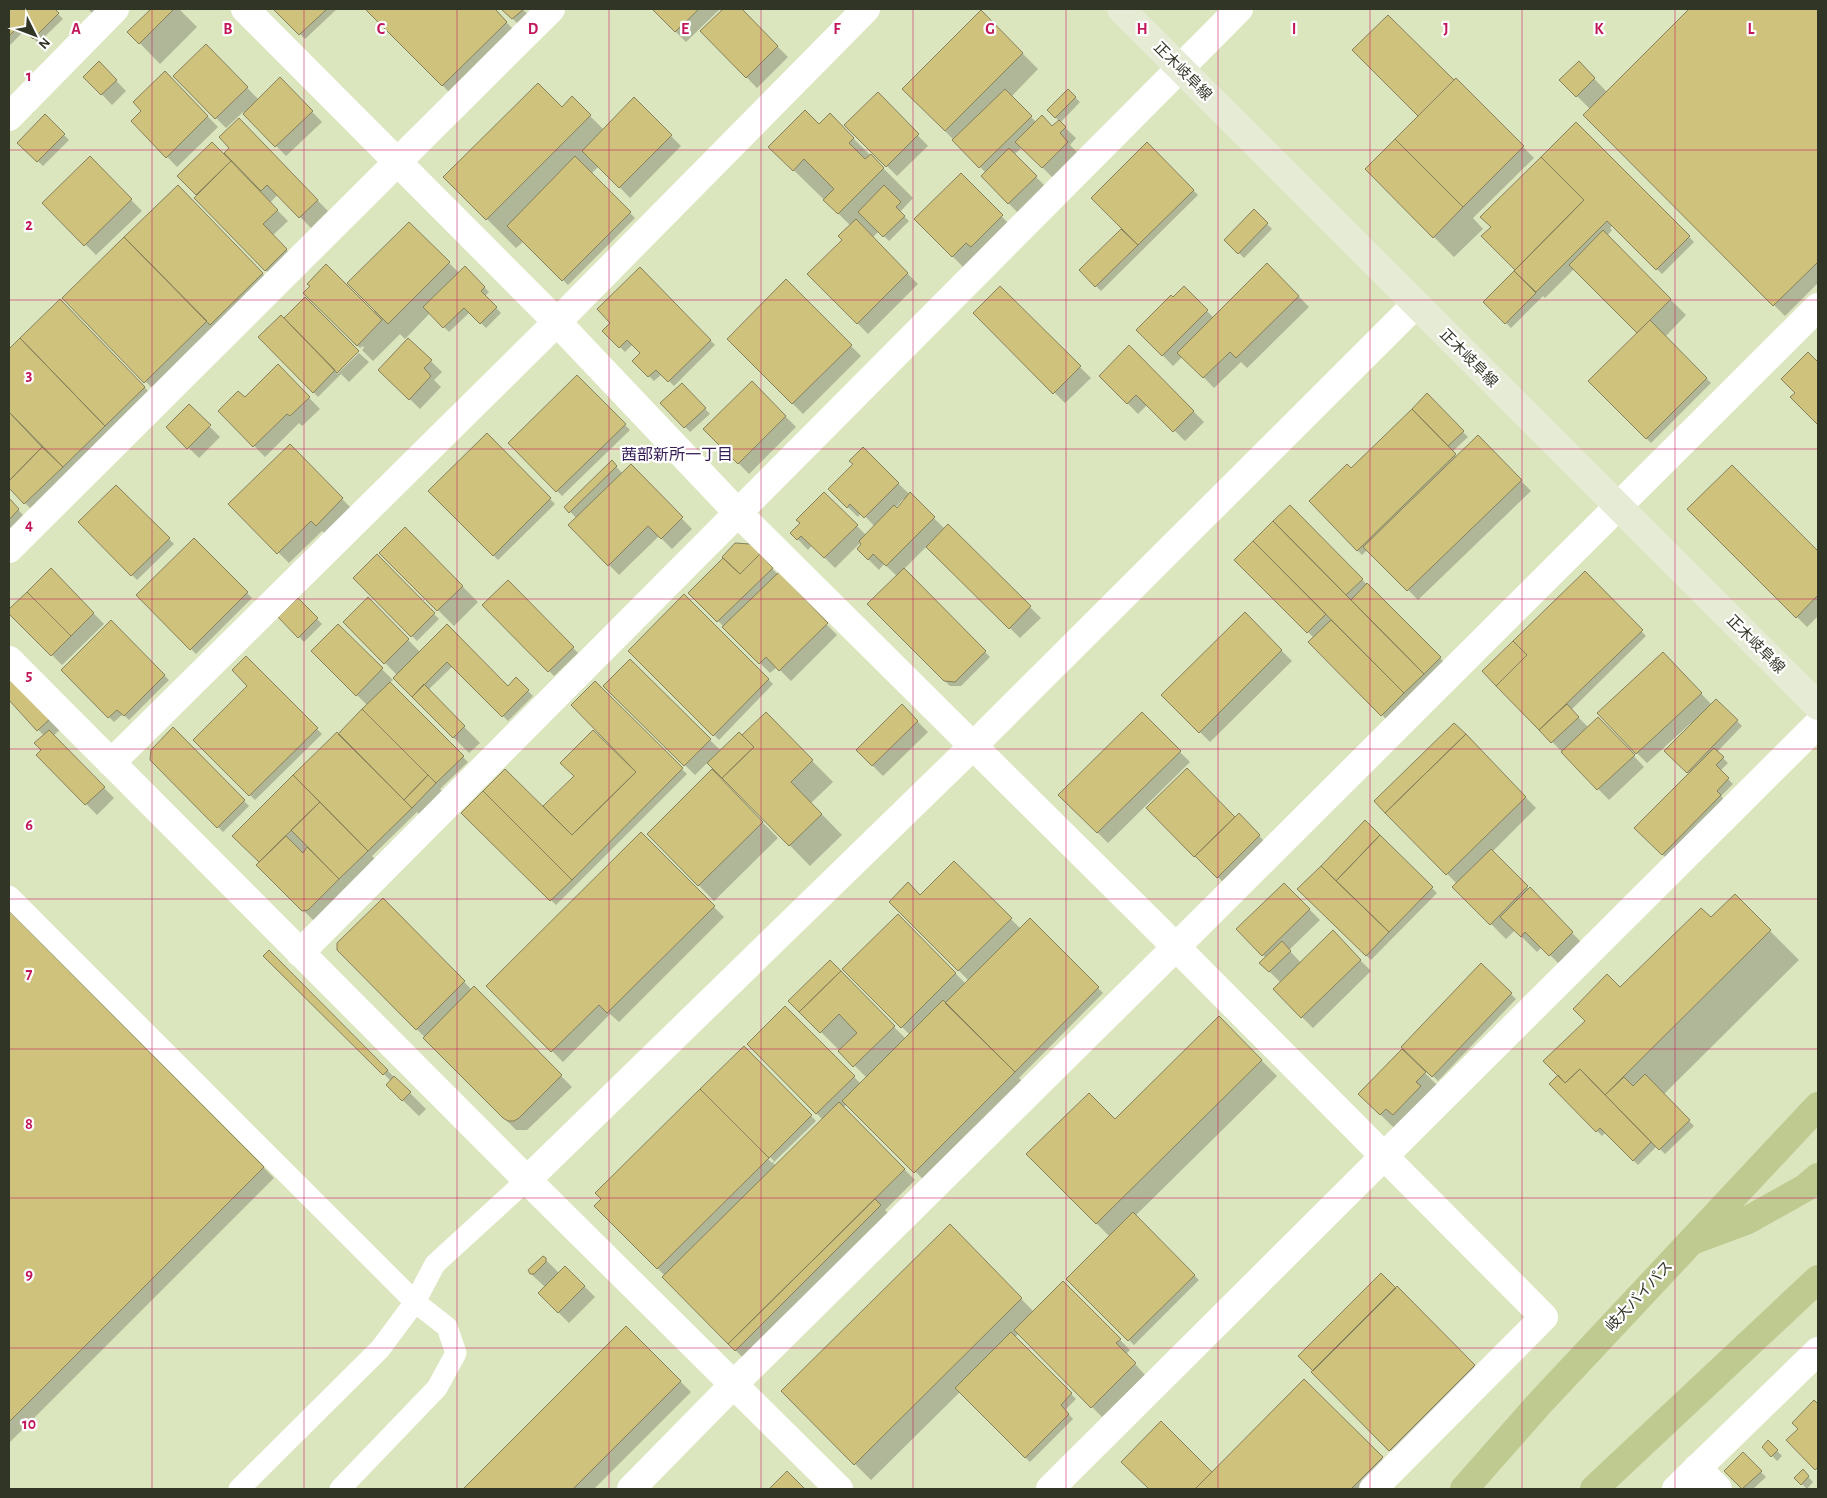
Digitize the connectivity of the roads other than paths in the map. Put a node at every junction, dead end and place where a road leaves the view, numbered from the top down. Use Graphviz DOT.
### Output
graph roads {
  1 [pos="115,9"];
  2 [pos="245,9"];
  3 [pos="550,9"];
  4 [pos="866,9"];
  5 [pos="1121,9"];
  6 [pos="1239,9"];
  7 [pos="1180,68"];
  8 [pos="9,117"];
  9 [pos="396,162"];
  10 [pos="1415,304"];
  11 [pos="1818,307"];
  12 [pos="557,322"];
  13 [pos="1618,506"];
  14 [pos="738,513"];
  15 [pos="9,549"];
  16 [pos="9,660"];
  17 [pos="1818,706"];
  18 [pos="1818,724"];
  19 [pos="973,746"];
  20 [pos="110,763"];
  21 [pos="9,896"];
  22 [pos="1176,948"];
  23 [pos="300,953"];
  24 [pos="1818,1106"];
  25 [pos="1384,1157"];
  26 [pos="1818,1177"];
  27 [pos="527,1180"];
  28 [pos="1689,1243"];
  29 [pos="1818,1279"];
  30 [pos="415,1302"];
  31 [pos="1818,1351"];
  32 [pos="734,1384"];
  33 [pos="1697,1468"];
  34 [pos="239,1489"];
  35 [pos="340,1489"];
  36 [pos="631,1489"];
  37 [pos="839,1489"];
  38 [pos="1050,1489"];
  39 [pos="1373,1489"];
  40 [pos="1464,1489"];
  41 [pos="1594,1489"];
  42 [pos="1676,1489"];
  43 [pos="1718,1489"];
  1 -- 8 [label="street"];
  2 -- 9 [label="street"];
  3 -- 9 [label="street"];
  4 -- 12 [label="street"];
  5 -- 7 [label="main road, 正木岐阜線"];
  6 -- 7 [label="street"];
  7 -- 10 [label="main road, 正木岐阜線"];
  7 -- 14 [label="street"];
  9 -- 12 [label="street"];
  9 -- 15 [label="street"];
  10 -- 13 [label="main road, 正木岐阜線"];
  10 -- 19 [label="street"];
  11 -- 13 [label="street"];
  12 -- 14 [label="street"];
  12 -- 20 [label="street"];
  13 -- 17 [label="main road, 正木岐阜線"];
  13 -- 22 [label="street"];
  14 -- 19 [label="street"];
  14 -- 23 [label="street"];
  16 -- 20 [label="street"];
  18 -- 25 [label="street"];
  19 -- 22 [label="street"];
  19 -- 27 [label="street"];
  20 -- 23 [label="street"];
  21 -- 30 [label="lane"];
  22 -- 25 [label="street"];
  22 -- 32 [label="street"];
  23 -- 27 [label="street"];
  24 -- 28 [label="highway, 岐大バイパス"];
  25 -- 38 [label="street"];
  25 -- 39 [label="street"];
  26 -- 28 [label="highway"];
  27 -- 30 [label="lane"];
  27 -- 32 [label="street"];
  28 -- 40 [label="highway, 岐大バイパス"];
  29 -- 41 [label="highway"];
  30 -- 34 [label="lane"];
  30 -- 35 [label="lane"];
  31 -- 33 [label="street"];
  32 -- 36 [label="street"];
  32 -- 37 [label="street"];
  33 -- 42 [label="street"];
  33 -- 43 [label="street"];
}
